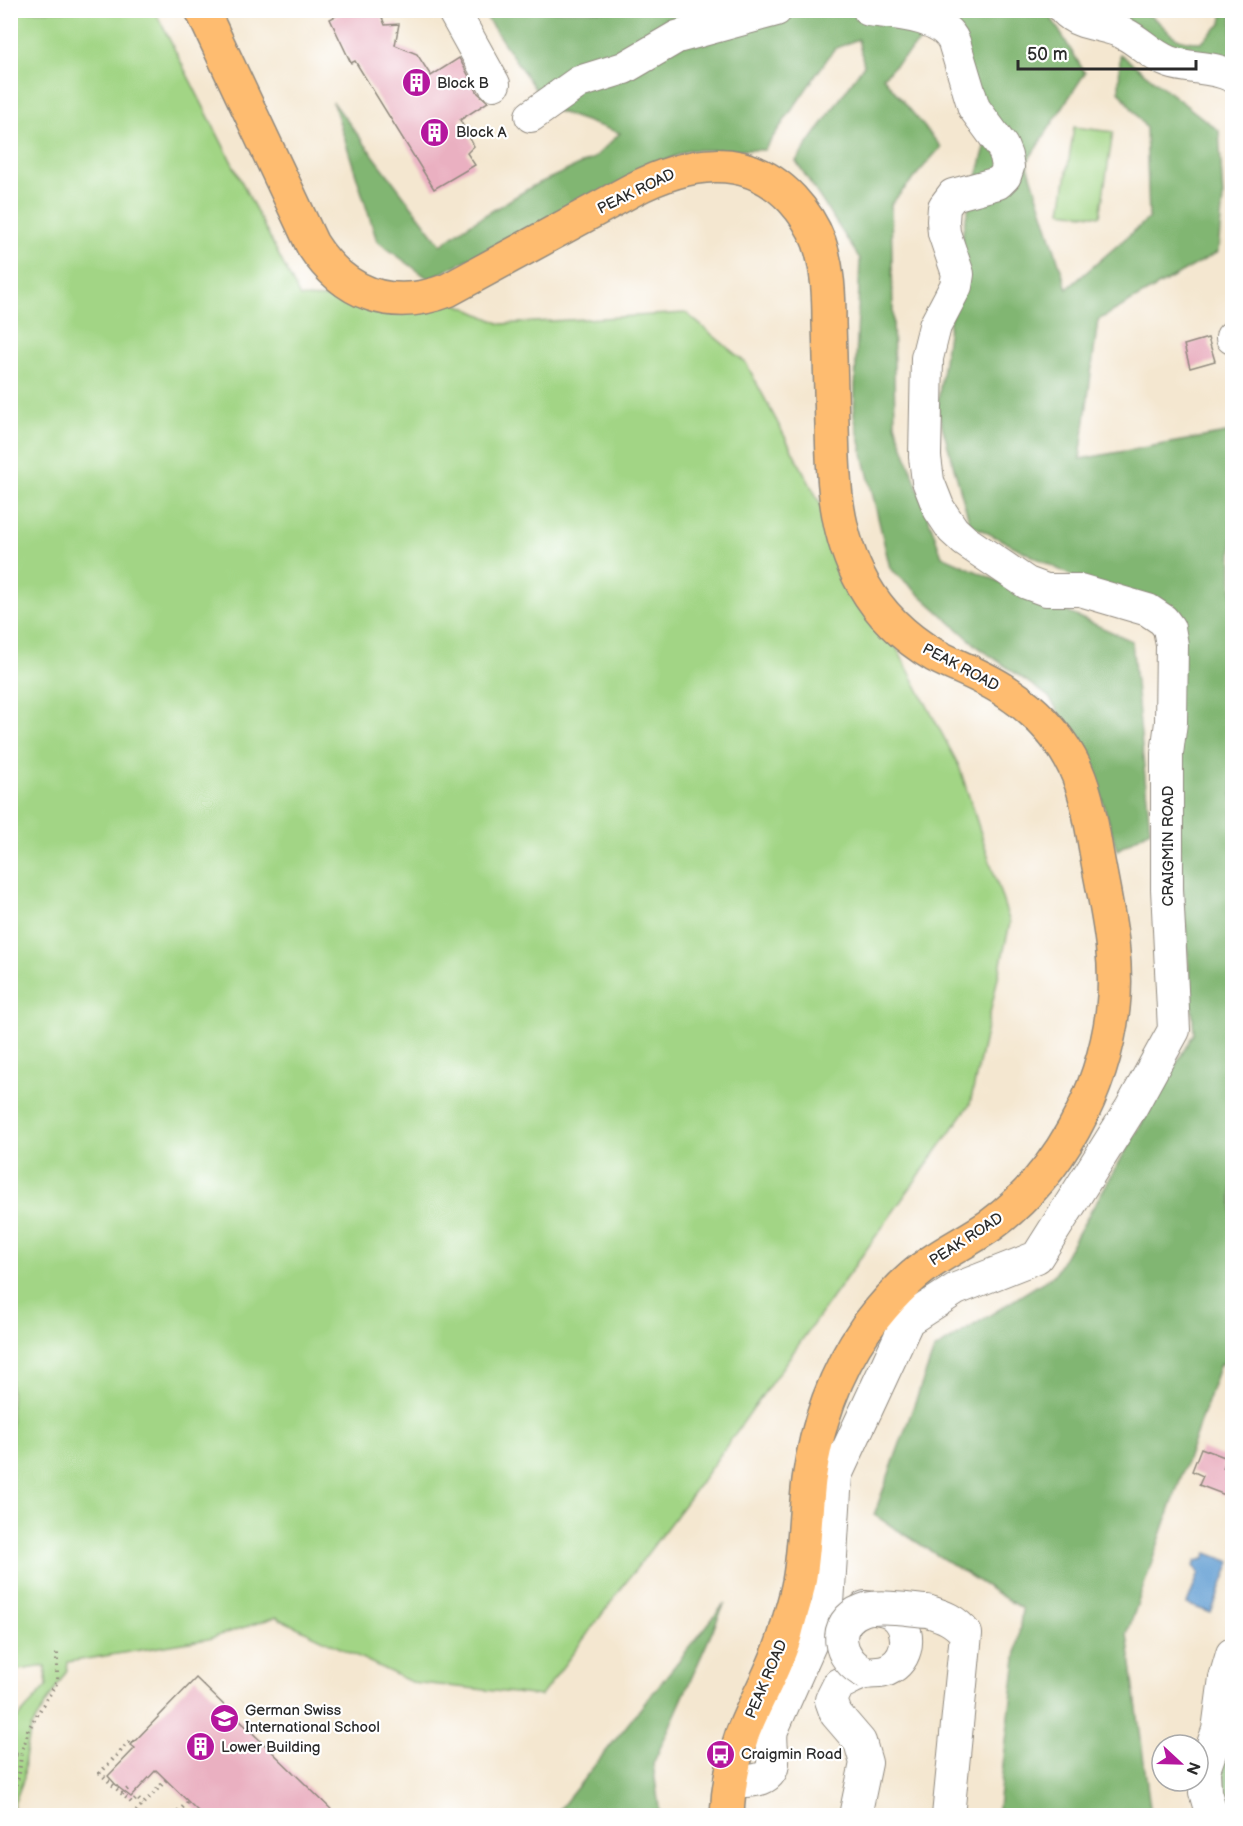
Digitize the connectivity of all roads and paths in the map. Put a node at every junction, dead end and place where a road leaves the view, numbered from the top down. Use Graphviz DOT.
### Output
graph roads {
  1 [pos="202,10"];
  2 [pos="453,10"];
  3 [pos="698,10"];
  4 [pos="776,10"];
  5 [pos="869,10"];
  6 [pos="1065,10"];
  7 [pos="1115,20"];
  8 [pos="653,50"];
  9 [pos="1233,76"];
  10 [pos="494,84"];
  11 [pos="531,116"];
  12 [pos="828,1604"];
  13 [pos="57,1652"];
  14 [pos="1233,1654"];
  15 [pos="866,1673"];
  16 [pos="134,1742"];
  17 [pos="10,1754"];
  18 [pos="21,1755"];
  19 [pos="166,1780"];
  20 [pos="730,1781"];
  21 [pos="130,1787"];
  22 [pos="122,1794"];
  23 [pos="10,1802"];
  24 [pos="188,1803"];
  25 [pos="143,1804"];
  26 [pos="178,1814"];
  27 [pos="132,1815"];
  28 [pos="727,1815"];
  29 [pos="855,1815"];
  30 [pos="948,1815"];
  31 [pos="1212,1815"];
  1 -- 20 [label="main road, PEAK ROAD"];
  2 -- 10 [label="street"];
  3 -- 8 [label="street"];
  4 -- 8 [label="street"];
  5 -- 12 [label="street, CRAIGMIN ROAD"];
  6 -- 7 [label="street"];
  7 -- 9 [label="street"];
  8 -- 11 [label="street"];
  12 -- 15 [label="street"];
  12 -- 20 [label="street, CRAIGMIN ROAD"];
  13 -- 18 [label="path"];
  14 -- 31 [label="street"];
  15 -- 29 [label="street"];
  15 -- 30 [label="street, bridge"];
  16 -- 22 [label="path"];
  17 -- 18 [label="path"];
  18 -- 23 [label="path"];
  19 -- 25 [label="path"];
  20 -- 28 [label="main road, PEAK ROAD"];
  21 -- 22 [label="path"];
  22 -- 25 [label="path"];
  24 -- 26 [label="path"];
  25 -- 27 [label="path"];
}
